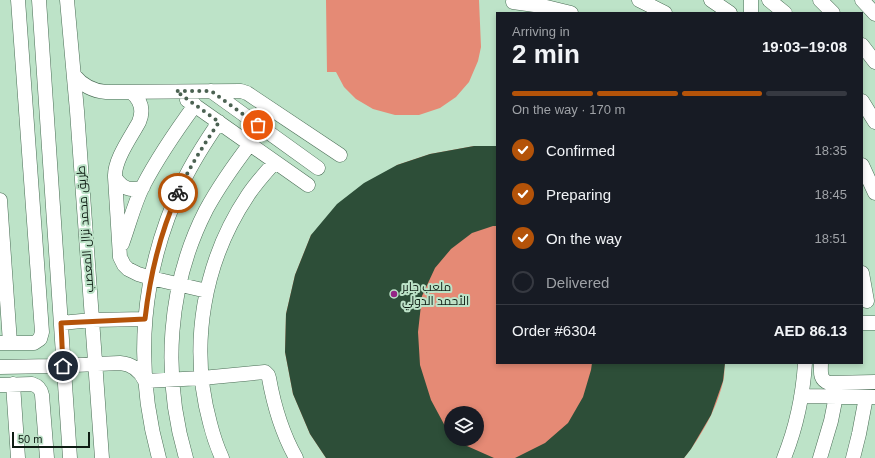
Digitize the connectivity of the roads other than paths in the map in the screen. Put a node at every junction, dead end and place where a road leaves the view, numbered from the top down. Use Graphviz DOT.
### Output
graph roads {
  1 [pos="18,0"];
  2 [pos="39,0"];
  3 [pos="67,0"];
  4 [pos="639,0"];
  5 [pos="711,0"];
  6 [pos="751,0"];
  7 [pos="769,0"];
  8 [pos="820,0"];
  9 [pos="862,0"];
  10 [pos="513,5"];
  11 [pos="567,12"];
  12 [pos="663,12"];
  13 [pos="729,12"];
  14 [pos="751,12"];
  15 [pos="784,12"];
  16 [pos="832,12"];
  17 [pos="875,14"];
  18 [pos="863,46"];
  19 [pos="875,62"];
  20 [pos="74,75"];
  21 [pos="176,91"];
  22 [pos="211,91"];
  23 [pos="106,92"];
  24 [pos="131,92"];
  25 [pos="866,104"];
  26 [pos="195,105"];
  27 [pos="76,111"];
  28 [pos="219,122"];
  29 [pos="875,122"];
  30 [pos="250,144"];
  31 [pos="340,155"];
  32 [pos="275,162"];
  33 [pos="863,167"];
  34 [pos="318,168"];
  35 [pos="115,177"];
  36 [pos="308,185"];
  37 [pos="143,187"];
  38 [pos="875,193"];
  39 [pos="0,200"];
  40 [pos="119,252"];
  41 [pos="151,278"];
  42 [pos="863,278"];
  43 [pos="179,285"];
  44 [pos="207,291"];
  45 [pos="868,301"];
  46 [pos="145,319"];
  47 [pos="92,320"];
  48 [pos="875,322"];
  49 [pos="61,323"];
  50 [pos="863,323"];
  51 [pos="5,343"];
  52 [pos="94,364"];
  53 [pos="805,364"];
  54 [pos="821,364"];
  55 [pos="63,366"];
  56 [pos="0,367"];
  57 [pos="202,378"];
  58 [pos="172,380"];
  59 [pos="145,381"];
  60 [pos="875,382"];
  61 [pos="6,385"];
  62 [pos="801,396"];
  63 [pos="836,396"];
  64 [pos="870,397"];
  65 [pos="18,458"];
  66 [pos="47,458"];
  67 [pos="70,458"];
  68 [pos="102,458"];
  69 [pos="160,458"];
  70 [pos="186,458"];
  71 [pos="222,458"];
  72 [pos="296,458"];
  73 [pos="784,458"];
  74 [pos="820,458"];
  75 [pos="853,458"];
  1 -- 51 [label="street"];
  2 -- 49 [label="street"];
  3 -- 20 [label="street, طريق محمد نزال المعصب"];
  4 -- 12 [label="street"];
  5 -- 13 [label="street"];
  6 -- 14 [label="street"];
  7 -- 15 [label="street"];
  8 -- 16 [label="street"];
  9 -- 17 [label="street"];
  10 -- 11 [label="street"];
  18 -- 19 [label="street"];
  20 -- 23 [label="street"];
  20 -- 27 [label="street, طريق محمد نزال المعصب"];
  21 -- 22 [label="street"];
  21 -- 24 [label="street"];
  21 -- 26 [label="street"];
  22 -- 31 [label="street"];
  22 -- 34 [label="street"];
  23 -- 24 [label="street"];
  23 -- 27 [label="street"];
  24 -- 35 [label="street"];
  25 -- 29 [label="street"];
  26 -- 28 [label="street"];
  26 -- 37 [label="street"];
  27 -- 47 [label="street, طريق محمد نزال المعصب"];
  28 -- 30 [label="street"];
  28 -- 41 [label="street"];
  30 -- 32 [label="street"];
  30 -- 43 [label="street"];
  32 -- 36 [label="street"];
  32 -- 44 [label="street"];
  33 -- 38 [label="street"];
  35 -- 37 [label="street"];
  35 -- 40 [label="street"];
  37 -- 40 [label="street"];
  39 -- 51 [label="street"];
  40 -- 41 [label="street"];
  41 -- 43 [label="street"];
  41 -- 46 [label="street"];
  42 -- 45 [label="street"];
  43 -- 44 [label="street"];
  43 -- 58 [label="street"];
  44 -- 57 [label="street"];
  46 -- 47 [label="street"];
  46 -- 59 [label="street"];
  47 -- 49 [label="street"];
  47 -- 52 [label="street, طريق محمد نزال المعصب"];
  48 -- 50 [label="street"];
  49 -- 55 [label="street"];
  52 -- 55 [label="street"];
  52 -- 59 [label="street"];
  52 -- 68 [label="street, طريق محمد نزال المعصب"];
  53 -- 62 [label="street"];
  54 -- 60 [label="street"];
  55 -- 56 [label="street"];
  55 -- 67 [label="street"];
  57 -- 58 [label="street"];
  57 -- 71 [label="street"];
  57 -- 72 [label="street"];
  58 -- 59 [label="street"];
  58 -- 70 [label="street"];
  59 -- 69 [label="street"];
  61 -- 65 [label="street"];
  61 -- 66 [label="street"];
  62 -- 63 [label="street"];
  62 -- 73 [label="street"];
  63 -- 64 [label="street"];
  63 -- 74 [label="street"];
  64 -- 75 [label="street"];
}
